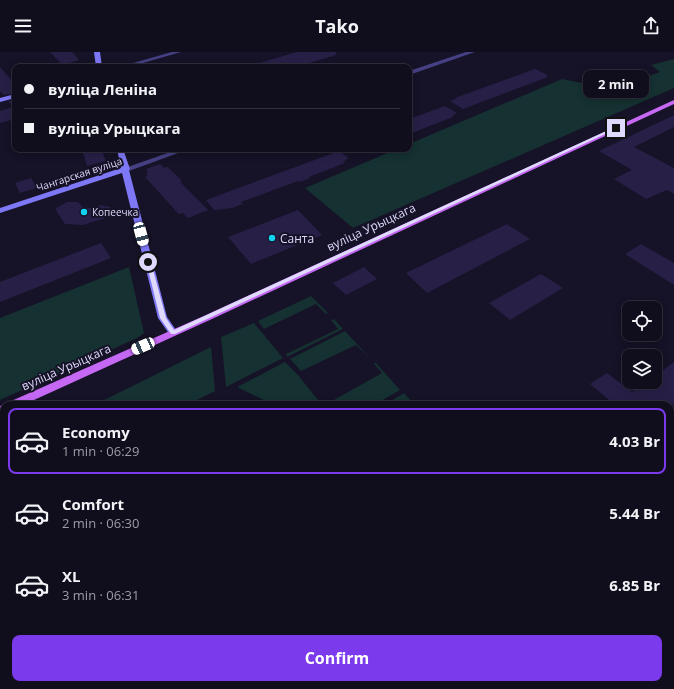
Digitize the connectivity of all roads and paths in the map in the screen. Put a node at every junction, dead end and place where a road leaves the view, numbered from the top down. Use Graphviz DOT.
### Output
graph roads {
  1 [pos="97,52"];
  2 [pos="178,52"];
  3 [pos="472,52"];
  4 [pos="99,64"];
  5 [pos="133,64"];
  6 [pos="412,73"];
  7 [pos="12,97"];
  8 [pos="0,100"];
  9 [pos="674,102"];
  10 [pos="121,152"];
  11 [pos="177,152"];
  12 [pos="126,169"];
  13 [pos="0,211"];
  14 [pos="173,333"];
  15 [pos="22,401"];
  1 -- 4 [label="main road"];
  2 -- 5 [label="street"];
  3 -- 6 [label="street"];
  7 -- 8 [label="main road"];
  9 -- 14 [label="main road, вуліца Урыцкага"];
  10 -- 12 [label="main road"];
  11 -- 12 [label="street, Чангарская вуліца"];
  12 -- 13 [label="main road, Чангарская вуліца"];
  12 -- 14 [label="main road"];
  14 -- 15 [label="main road, вуліца Урыцкага"];
}
